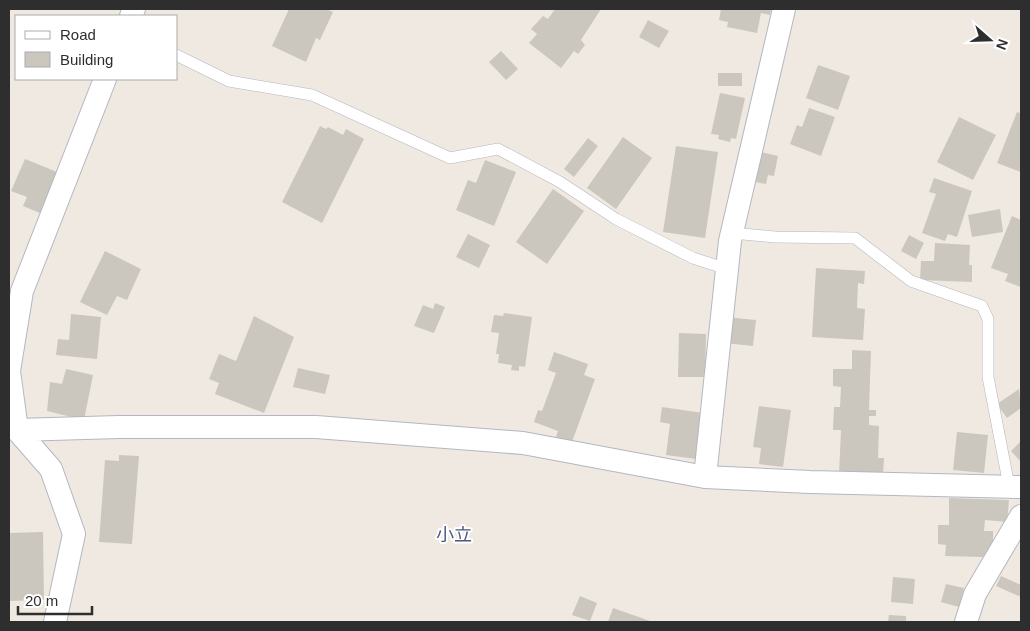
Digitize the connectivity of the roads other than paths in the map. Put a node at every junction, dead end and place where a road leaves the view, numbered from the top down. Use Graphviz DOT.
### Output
graph roads {
  1 [pos="784,9"];
  2 [pos="178,56"];
  3 [pos="105,80"];
  4 [pos="732,234"];
  5 [pos="727,268"];
  6 [pos="13,429"];
  7 [pos="705,477"];
  8 [pos="1015,487"];
  9 [pos="1021,516"];
  10 [pos="55,622"];
  11 [pos="966,622"];
  1 -- 4 [label="street"];
  2 -- 5 [label="lane"];
  3 -- 6 [label="street"];
  4 -- 5 [label="street"];
  4 -- 8 [label="lane"];
  5 -- 7 [label="street"];
  6 -- 7 [label="street"];
  6 -- 10 [label="street"];
  7 -- 8 [label="street"];
  9 -- 11 [label="street"];
}
